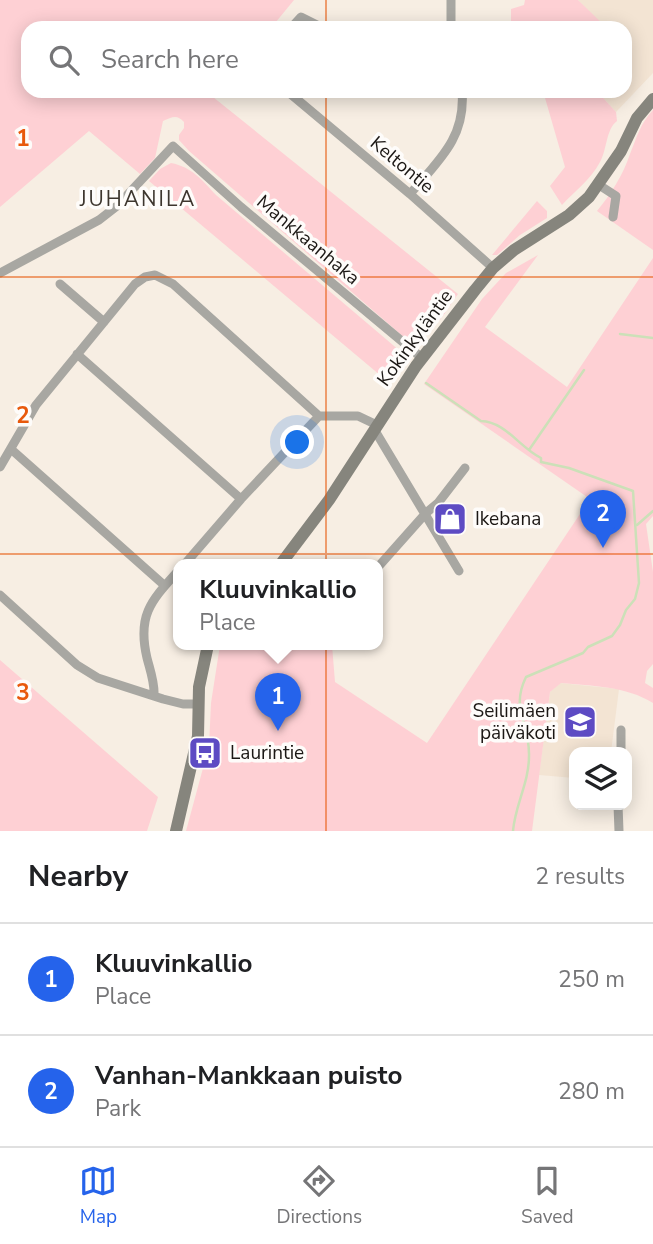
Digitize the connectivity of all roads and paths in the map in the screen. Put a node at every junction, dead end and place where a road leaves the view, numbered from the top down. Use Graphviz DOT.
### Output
graph roads {
  1 [pos="451,0"];
  2 [pos="451,21"];
  3 [pos="653,88"];
  4 [pos="295,98"];
  5 [pos="463,98"];
  6 [pos="653,99"];
  7 [pos="611,164"];
  8 [pos="599,185"];
  9 [pos="410,194"];
  10 [pos="613,218"];
  11 [pos="493,268"];
  12 [pos="0,273"];
  13 [pos="60,284"];
  14 [pos="104,323"];
  15 [pos="77,354"];
  16 [pos="422,358"];
  17 [pos="319,416"];
  18 [pos="375,427"];
  19 [pos="12,450"];
  20 [pos="0,467"];
  21 [pos="464,468"];
  22 [pos="241,499"];
  23 [pos="426,513"];
  24 [pos="189,559"];
  25 [pos="285,559"];
  26 [pos="383,561"];
  27 [pos="459,571"];
  28 [pos="173,576"];
  29 [pos="164,585"];
  30 [pos="0,595"];
  31 [pos="207,650"];
  32 [pos="155,696"];
  33 [pos="198,704"];
  34 [pos="621,730"];
  35 [pos="621,747"];
  36 [pos="618,810"];
  37 [pos="176,831"];
  38 [pos="619,831"];
  1 -- 2 [label="street"];
  3 -- 7 [label="main road, Kokinkyläntie"];
  4 -- 9 [label="street, Keltontie"];
  5 -- 9 [label="street"];
  6 -- 7 [label="main road, Kokinkyläntie"];
  7 -- 8 [label="main road, Kokinkyläntie"];
  8 -- 10 [label="street"];
  8 -- 11 [label="main road, Kokinkyläntie"];
  9 -- 11 [label="street, Keltontie"];
  11 -- 16 [label="main road, Kokinkyläntie"];
  12 -- 16 [label="street, Mankkaanhaka"];
  13 -- 14 [label="street"];
  14 -- 15 [label="street"];
  14 -- 17 [label="street"];
  15 -- 19 [label="street"];
  15 -- 22 [label="street"];
  16 -- 18 [label="main road, Kokinkyläntie"];
  17 -- 18 [label="street"];
  17 -- 22 [label="street"];
  18 -- 23 [label="street"];
  18 -- 25 [label="main road, Kokinkyläntie"];
  19 -- 20 [label="street"];
  19 -- 29 [label="street"];
  21 -- 23 [label="street"];
  22 -- 24 [label="street"];
  23 -- 26 [label="street"];
  23 -- 27 [label="street"];
  28 -- 29 [label="street"];
  29 -- 32 [label="street"];
  30 -- 32 [label="street"];
  31 -- 33 [label="main road"];
  32 -- 33 [label="street"];
  33 -- 37 [label="main road"];
  34 -- 35 [label="street"];
  36 -- 38 [label="street"];
}
